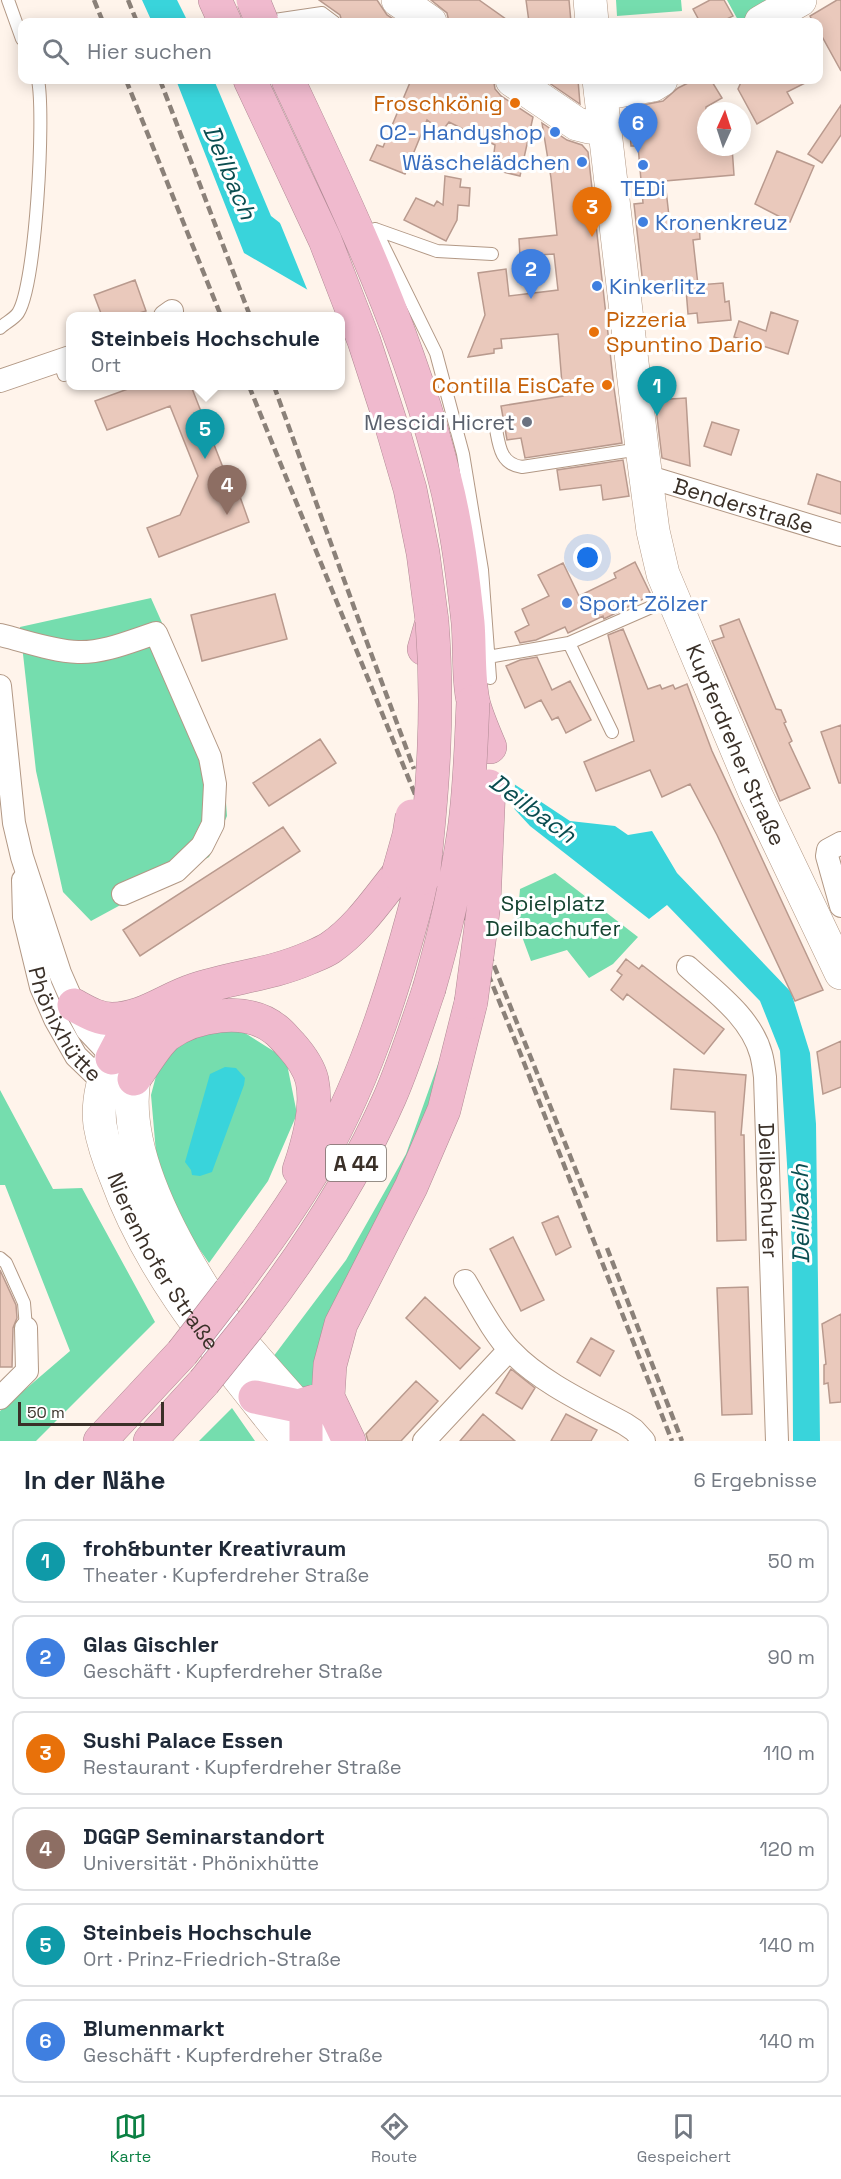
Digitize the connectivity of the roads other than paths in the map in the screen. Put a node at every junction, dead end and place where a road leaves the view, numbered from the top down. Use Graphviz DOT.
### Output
graph roads {
  1 [pos="8,0"];
  2 [pos="215,0"];
  3 [pos="253,0"];
  4 [pos="398,0"];
  5 [pos="590,0"];
  6 [pos="800,0"];
  7 [pos="223,18"];
  8 [pos="260,18"];
  9 [pos="288,18"];
  10 [pos="329,18"];
  11 [pos="424,18"];
  12 [pos="592,18"];
  13 [pos="768,18"];
  14 [pos="18,28"];
  15 [pos="38,84"];
  16 [pos="252,84"];
  17 [pos="290,84"];
  18 [pos="518,84"];
  19 [pos="654,84"];
  20 [pos="600,87"];
  21 [pos="604,128"];
  22 [pos="492,254"];
  23 [pos="0,328"];
  24 [pos="64,364"];
  25 [pos="0,381"];
  26 [pos="495,424"];
  27 [pos="644,462"];
  28 [pos="841,535"];
  29 [pos="673,597"];
  30 [pos="0,635"];
  31 [pos="569,643"];
  32 [pos="488,657"];
  33 [pos="0,686"];
  34 [pos="481,690"];
  35 [pos="612,732"];
  36 [pos="841,843"];
  37 [pos="22,858"];
  38 [pos="410,876"];
  39 [pos="123,894"];
  40 [pos="841,906"];
  41 [pos="688,966"];
  42 [pos="840,967"];
  43 [pos="74,1005"];
  44 [pos="150,1011"];
  45 [pos="116,1073"];
  46 [pos="282,1221"];
  47 [pos="0,1258"];
  48 [pos="465,1281"];
  49 [pos="26,1328"];
  50 [pos="509,1350"];
  51 [pos="0,1398"];
  52 [pos="255,1398"];
  53 [pos="305,1420"];
  54 [pos="100,1441"];
  55 [pos="150,1441"];
  56 [pos="327,1441"];
  57 [pos="349,1441"];
  58 [pos="424,1441"];
  59 [pos="644,1441"];
  60 [pos="777,1441"];
  1 -- 14 [label="lane"];
  2 -- 7 [label="highway"];
  3 -- 8 [label="highway, bridge"];
  4 -- 11 [label="street"];
  5 -- 12 [label="street"];
  6 -- 13 [label="street"];
  9 -- 10 [label="lane"];
  15 -- 23 [label="lane"];
  16 -- 38 [label="highway, bridge"];
  17 -- 34 [label="highway, A 44"];
  18 -- 21 [label="street"];
  19 -- 20 [label="street"];
  20 -- 21 [label="street, Kupferdreher Straße"];
  21 -- 27 [label="street, Kupferdreher Straße"];
  22 -- 32 [label="lane"];
  24 -- 25 [label="street"];
  26 -- 27 [label="lane"];
  27 -- 28 [label="street, Benderstraße"];
  27 -- 29 [label="street, Kupferdreher Straße"];
  29 -- 31 [label="lane"];
  29 -- 42 [label="street, Kupferdreher Straße"];
  30 -- 39 [label="street"];
  31 -- 32 [label="lane"];
  31 -- 35 [label="lane"];
  32 -- 34 [label="lane"];
  33 -- 37 [label="street, Phönixhütte"];
  34 -- 53 [label="highway, bridge"];
  34 -- 55 [label="highway, A 44, bridge"];
  36 -- 40 [label="street"];
  37 -- 43 [label="street, Phönixhütte"];
  37 -- 45 [label="street, Phönixhütte"];
  38 -- 44 [label="highway"];
  38 -- 46 [label="highway, A 44"];
  41 -- 60 [label="street, Deilbachufer"];
  43 -- 44 [label="highway"];
  43 -- 45 [label="street, Phönixhütte"];
  44 -- 45 [label="highway"];
  45 -- 46 [label="highway"];
  45 -- 52 [label="street, Nierenhofer Straße"];
  45 -- 53 [label="street, Nierenhofer Straße"];
  46 -- 54 [label="highway, A 44, bridge"];
  47 -- 49 [label="lane"];
  48 -- 50 [label="street"];
  49 -- 51 [label="street"];
  50 -- 58 [label="street"];
  50 -- 59 [label="street"];
  52 -- 53 [label="highway"];
  53 -- 56 [label="street, Nierenhofer Straße"];
  53 -- 57 [label="highway"];
}
